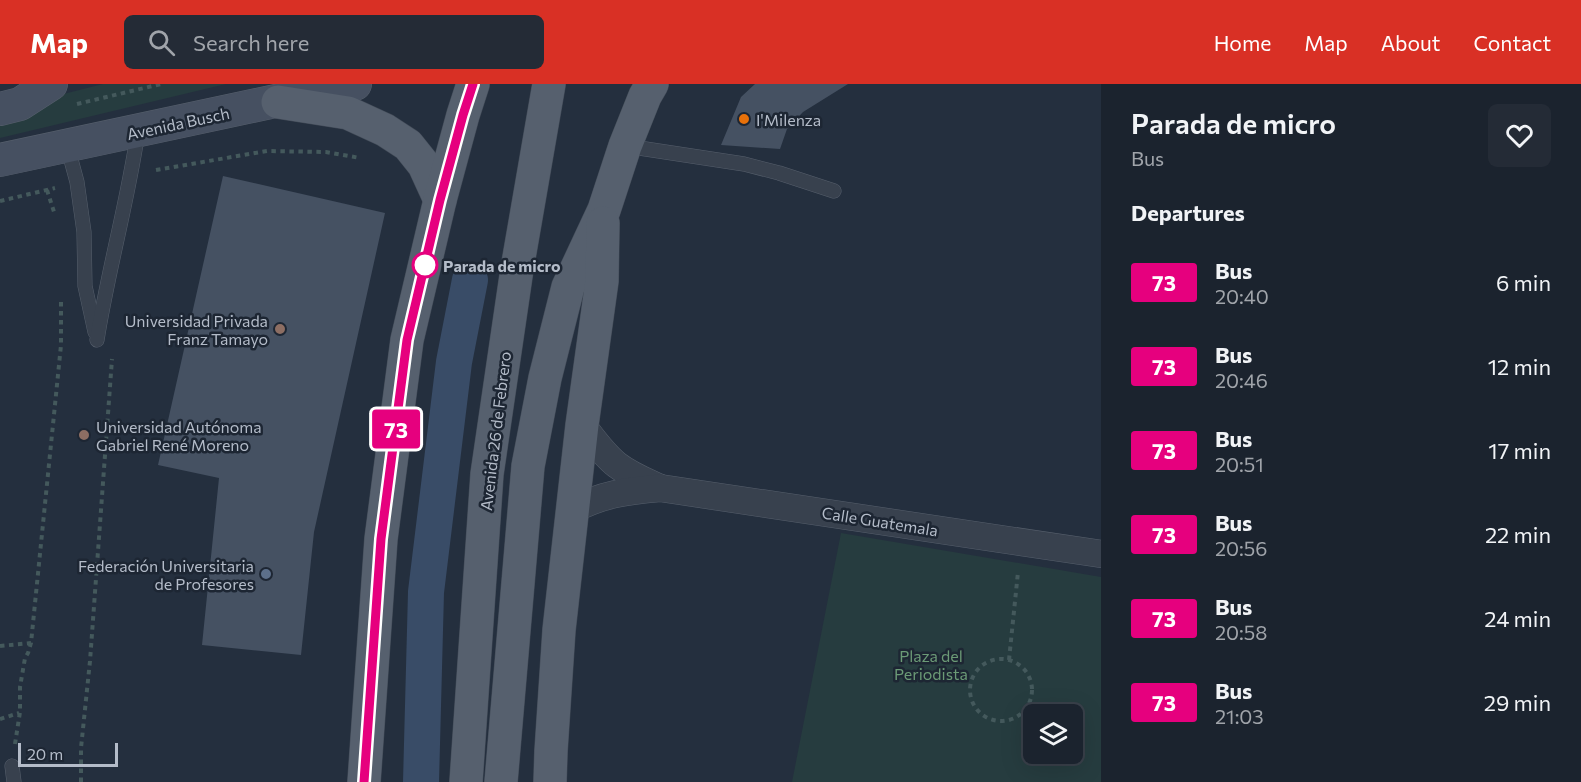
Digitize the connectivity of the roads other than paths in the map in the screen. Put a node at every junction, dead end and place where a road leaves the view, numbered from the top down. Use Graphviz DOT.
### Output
graph roads {
  1 [pos="24,84"];
  2 [pos="51,84"];
  3 [pos="355,84"];
  4 [pos="473,84"];
  5 [pos="549,84"];
  6 [pos="662,84"];
  7 [pos="0,90"];
  8 [pos="645,98"];
  9 [pos="278,102"];
  10 [pos="0,109"];
  11 [pos="138,131"];
  12 [pos="68,145"];
  13 [pos="625,146"];
  14 [pos="0,160"];
  15 [pos="834,191"];
  16 [pos="440,200"];
  17 [pos="604,210"];
  18 [pos="582,425"];
  19 [pos="660,488"];
  20 [pos="572,510"];
  21 [pos="1101,554"];
  22 [pos="12,766"];
  23 [pos="14,782"];
  24 [pos="364,782"];
  25 [pos="466,782"];
  26 [pos="501,782"];
  27 [pos="550,782"];
  1 -- 7 [label="main road"];
  2 -- 10 [label="main road"];
  3 -- 9 [label="main road, Avenida Busch"];
  4 -- 16 [label="main road"];
  5 -- 25 [label="main road, Avenida 26 de Febrero"];
  6 -- 8 [label="main road"];
  8 -- 13 [label="main road"];
  9 -- 11 [label="main road, Avenida Busch"];
  9 -- 16 [label="main road"];
  11 -- 12 [label="main road, Avenida Busch"];
  11 -- 12 [label="lane"];
  12 -- 14 [label="main road, Avenida Busch"];
  13 -- 15 [label="lane"];
  13 -- 17 [label="main road"];
  16 -- 24 [label="main road"];
  17 -- 18 [label="main road"];
  17 -- 26 [label="main road"];
  18 -- 19 [label="street, Calle Guatemala"];
  18 -- 20 [label="main road"];
  19 -- 20 [label="street, Calle Guatemala"];
  19 -- 21 [label="street, Calle Guatemala"];
  20 -- 27 [label="main road"];
  22 -- 23 [label="lane"];
}
